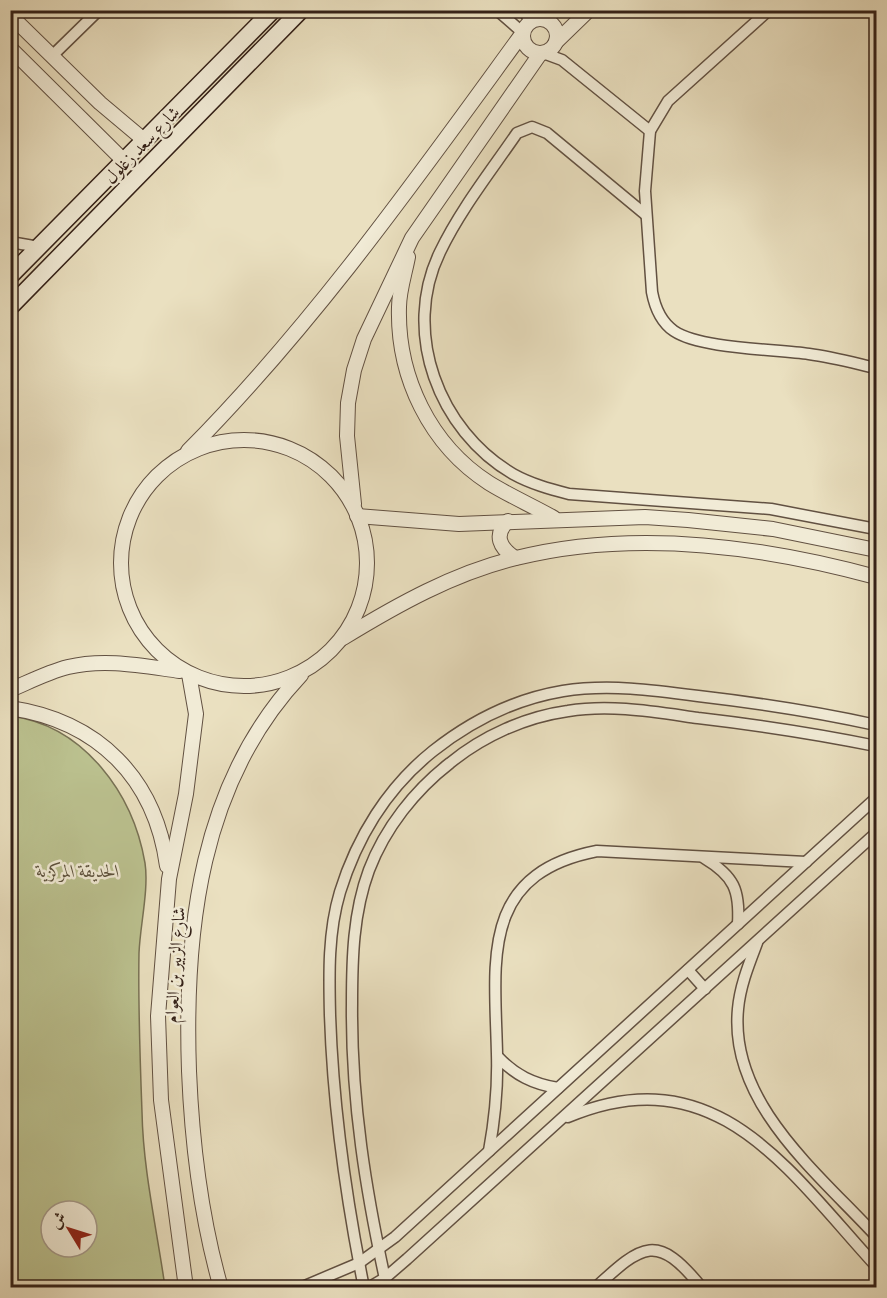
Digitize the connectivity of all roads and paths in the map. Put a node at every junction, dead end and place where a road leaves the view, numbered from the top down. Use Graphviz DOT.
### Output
graph roads {
  1 [pos="99,10"];
  2 [pos="273,10"];
  3 [pos="301,10"];
  4 [pos="497,10"];
  5 [pos="521,10"];
  6 [pos="589,10"];
  7 [pos="769,10"];
  8 [pos="10,15"];
  9 [pos="537,16"];
  10 [pos="522,33"];
  11 [pos="556,43"];
  12 [pos="10,48"];
  13 [pos="542,53"];
  14 [pos="52,56"];
  15 [pos="562,60"];
  16 [pos="100,103"];
  17 [pos="83,120"];
  18 [pos="650,131"];
  19 [pos="144,140"];
  20 [pos="124,161"];
  21 [pos="646,215"];
  22 [pos="412,238"];
  23 [pos="10,245"];
  24 [pos="39,247"];
  25 [pos="10,276"];
  26 [pos="10,307"];
  27 [pos="876,368"];
  28 [pos="183,456"];
  29 [pos="356,512"];
  30 [pos="556,519"];
  31 [pos="508,521"];
  32 [pos="876,530"];
  33 [pos="876,550"];
  34 [pos="515,558"];
  35 [pos="876,577"];
  36 [pos="341,639"];
  37 [pos="305,670"];
  38 [pos="187,673"];
  39 [pos="643,689"];
  40 [pos="10,690"];
  41 [pos="10,708"];
  42 [pos="642,711"];
  43 [pos="876,725"];
  44 [pos="876,746"];
  45 [pos="876,798"];
  46 [pos="876,833"];
  47 [pos="704,858"];
  48 [pos="351,862"];
  49 [pos="806,862"];
  50 [pos="370,869"];
  51 [pos="169,879"];
  52 [pos="738,924"];
  53 [pos="757,941"];
  54 [pos="688,970"];
  55 [pos="705,989"];
  56 [pos="498,1057"];
  57 [pos="558,1088"];
  58 [pos="559,1121"];
  59 [pos="489,1150"];
  60 [pos="876,1236"];
  61 [pos="377,1252"];
  62 [pos="359,1263"];
  63 [pos="876,1266"];
  64 [pos="386,1283"];
  65 [pos="186,1287"];
  66 [pos="221,1287"];
  67 [pos="300,1287"];
  68 [pos="366,1287"];
  69 [pos="595,1287"];
  70 [pos="702,1287"];
  1 -- 14 [label="street"];
  2 -- 19 [label="main road, شارع سعد زغلول"];
  3 -- 26 [label="main road, شارع سعد زغلول"];
  4 -- 10 [label="street"];
  5 -- 9 [label="street"];
  6 -- 11 [label="street"];
  7 -- 18 [label="street"];
  8 -- 14 [label="street"];
  9 -- 10 [label="street"];
  9 -- 11 [label="street"];
  10 -- 13 [label="street"];
  10 -- 28 [label="street"];
  11 -- 13 [label="street"];
  11 -- 15 [label="street"];
  12 -- 17 [label="street"];
  13 -- 15 [label="street"];
  13 -- 22 [label="street"];
  14 -- 16 [label="street"];
  15 -- 18 [label="street"];
  16 -- 17 [label="street"];
  16 -- 19 [label="street"];
  17 -- 20 [label="street"];
  18 -- 21 [label="street"];
  19 -- 20 [label="main road, شارع سعد زغلول"];
  20 -- 24 [label="main road, شارع سعد زغلول"];
  21 -- 27 [label="street"];
  21 -- 32 [label="street"];
  22 -- 29 [label="street"];
  22 -- 30 [label="street"];
  23 -- 24 [label="street"];
  24 -- 25 [label="main road, شارع سعد زغلول"];
  28 -- 29 [label="street"];
  28 -- 38 [label="street"];
  29 -- 31 [label="street"];
  29 -- 36 [label="street"];
  30 -- 31 [label="street"];
  30 -- 33 [label="street"];
  31 -- 34 [label="street"];
  34 -- 35 [label="street"];
  34 -- 36 [label="street"];
  36 -- 37 [label="street"];
  37 -- 38 [label="street"];
  37 -- 66 [label="street, شارع الزبير بن العوام"];
  38 -- 40 [label="street"];
  38 -- 51 [label="street, شارع الزبير بن العوام"];
  39 -- 42 [label="street"];
  39 -- 43 [label="street"];
  39 -- 48 [label="street"];
  41 -- 51 [label="street"];
  42 -- 44 [label="street"];
  42 -- 50 [label="street"];
  45 -- 49 [label="street"];
  46 -- 53 [label="street"];
  47 -- 49 [label="street"];
  47 -- 52 [label="street"];
  47 -- 56 [label="street"];
  48 -- 50 [label="street"];
  48 -- 62 [label="street"];
  49 -- 52 [label="street"];
  50 -- 61 [label="street"];
  51 -- 65 [label="street, شارع الزبير بن العوام"];
  52 -- 54 [label="street"];
  53 -- 55 [label="street"];
  53 -- 60 [label="street"];
  54 -- 55 [label="street"];
  54 -- 57 [label="street"];
  55 -- 58 [label="street"];
  56 -- 57 [label="street"];
  56 -- 59 [label="street"];
  57 -- 59 [label="street"];
  58 -- 63 [label="street"];
  58 -- 64 [label="street"];
  59 -- 61 [label="street"];
  61 -- 62 [label="street"];
  61 -- 64 [label="street"];
  62 -- 67 [label="street"];
  62 -- 68 [label="street"];
  64 -- 68 [label="street"];
  69 -- 70 [label="street"];
}
